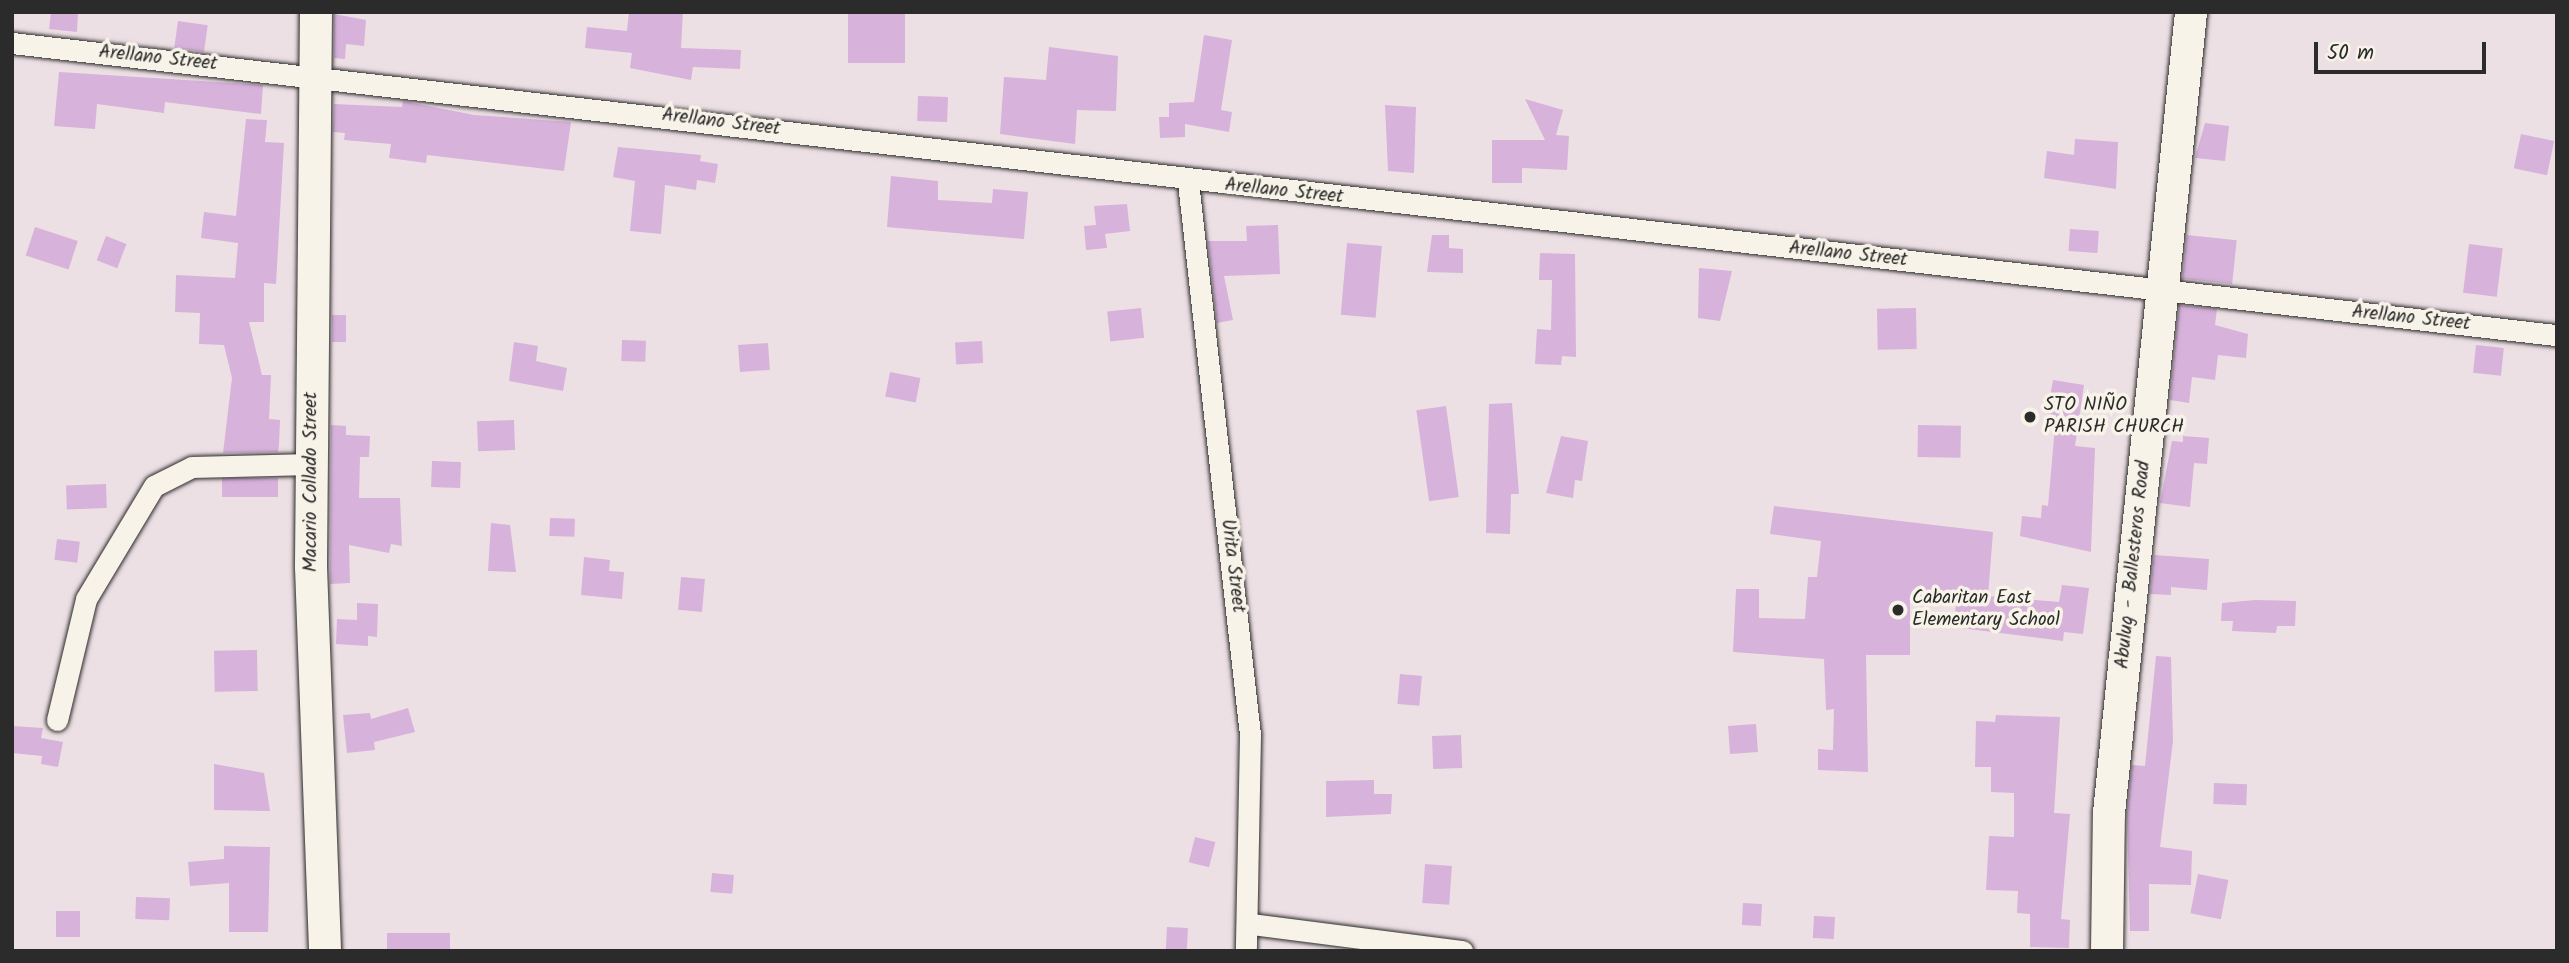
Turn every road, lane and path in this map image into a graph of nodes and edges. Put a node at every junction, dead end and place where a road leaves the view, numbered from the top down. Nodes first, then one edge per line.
1 (316, 12) edge
2 (2191, 12) edge
3 (12, 43) edge
4 (314, 75) junction
5 (1188, 181) junction
6 (2159, 292) junction
7 (2557, 335) edge
8 (311, 464) junction
9 (57, 720) dead end
10 (1251, 924) junction
11 (325, 951) edge
12 (1246, 951) edge
13 (1462, 951) edge
14 (2106, 951) edge

1 - 4 main road, Macario Collado Street
2 - 6 main road, Abulug - Ballesteros Road
3 - 4 street, Arellano Street
4 - 5 street, Arellano Street
4 - 8 main road, Macario Collado Street
5 - 6 street, Arellano Street
5 - 10 street, Urita Street
6 - 7 street, Arellano Street
6 - 14 main road, Abulug - Ballesteros Road
8 - 9 street
8 - 11 main road, Macario Collado Street
10 - 12 street, Urita Street
10 - 13 street

